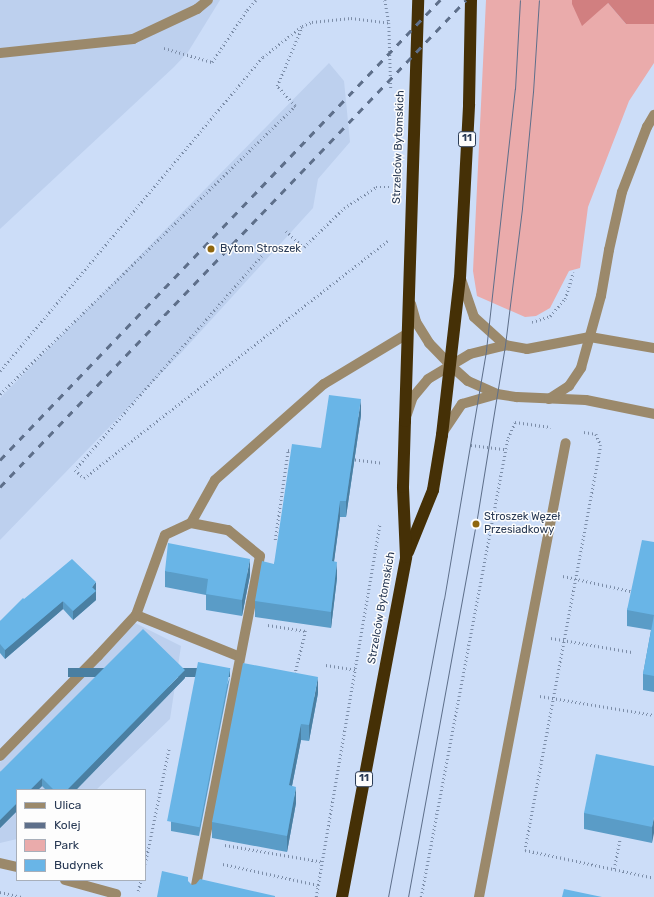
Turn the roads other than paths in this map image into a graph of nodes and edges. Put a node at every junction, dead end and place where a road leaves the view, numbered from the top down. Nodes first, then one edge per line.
1 (208, 0) edge
2 (418, 0) edge
3 (470, 0) edge
4 (0, 53) edge
5 (654, 115) edge
6 (460, 278) junction
7 (408, 295) junction
8 (407, 334) junction
9 (590, 337) junction
10 (505, 345) junction
11 (654, 348) edge
12 (450, 365) junction
13 (497, 394) junction
14 (549, 399) junction
15 (654, 414) edge
16 (404, 421) junction
17 (442, 435) junction
18 (566, 443) dead end
19 (191, 523) junction
20 (406, 557) junction
21 (136, 615) junction
22 (240, 657) junction
23 (0, 756) edge
24 (0, 862) edge
25 (16, 867) edge
26 (69, 881) edge
27 (116, 894) dead end
28 (194, 897) edge
29 (342, 897) edge
30 (478, 897) edge

1 - 4 street
2 - 7 highway, Strzelców Bytomskich / 11
3 - 6 highway, 11
5 - 9 street
6 - 10 street
6 - 12 highway, 11
7 - 8 highway, Strzelców Bytomskich / 11
7 - 12 street, Strzelców Bytomskich
8 - 16 highway, Strzelców Bytomskich / 11
8 - 19 street
9 - 10 street
9 - 11 street
9 - 14 street
10 - 12 street
12 - 13 street, Strzelców Bytomskich
12 - 16 street
12 - 17 highway, 11
13 - 14 street
13 - 17 street
14 - 15 street
16 - 20 highway, Strzelców Bytomskich / 11
17 - 20 highway, 11
18 - 30 street
19 - 21 street
19 - 22 street
20 - 29 highway, Strzelców Bytomskich / 11
21 - 22 street
21 - 23 street
22 - 28 street
24 - 25 street
26 - 27 street

